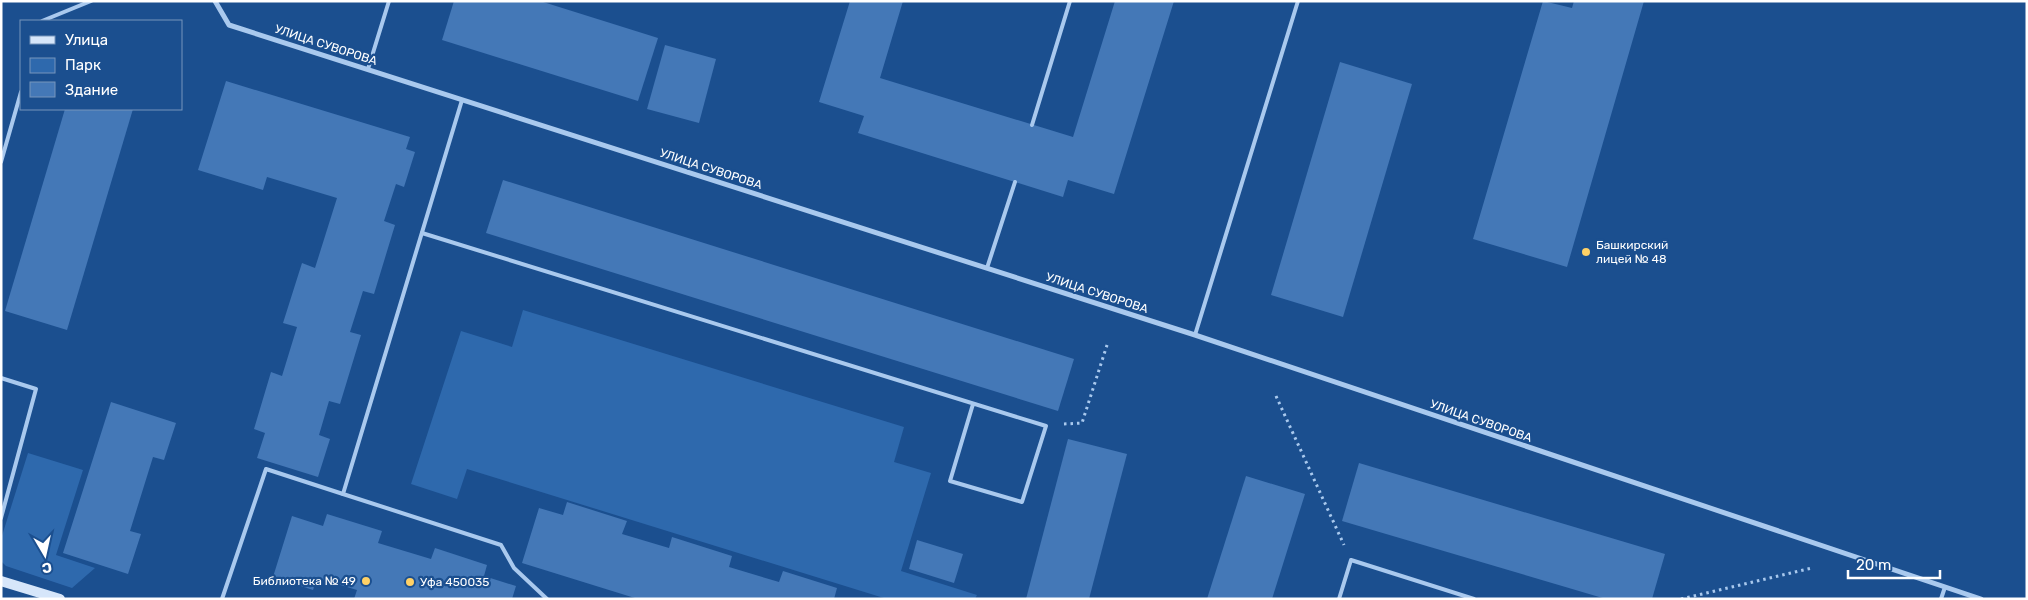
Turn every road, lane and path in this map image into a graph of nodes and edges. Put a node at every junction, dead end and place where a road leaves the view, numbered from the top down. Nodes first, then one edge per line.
1 (91, 1) edge
2 (215, 1) edge
3 (389, 1) edge
4 (1070, 1) edge
5 (1298, 1) edge
6 (44, 20) edge
7 (368, 69) junction
8 (20, 96) edge
9 (462, 100) junction
10 (1032, 124) dead end
11 (1, 162) edge
12 (1015, 182) dead end
13 (422, 232) junction
14 (987, 268) junction
15 (1195, 335) junction
16 (1108, 342) dead end
17 (1, 378) edge
18 (1276, 396) dead end
19 (973, 404) junction
20 (1046, 426) junction
21 (343, 494) junction
22 (1, 518) edge
23 (1351, 560) junction
24 (1812, 568) dead end
25 (1, 581) edge
26 (1945, 587) junction
27 (60, 599) edge
28 (222, 599) edge
29 (547, 599) edge
30 (1338, 599) edge
31 (1474, 599) edge
32 (1681, 599) edge
33 (1941, 599) edge
34 (1981, 599) edge

1 - 6 lane
2 - 7 street, УЛИЦА СУВОРОВА
3 - 7 lane
4 - 10 lane
5 - 15 lane
7 - 9 street, УЛИЦА СУВОРОВА
8 - 11 lane
9 - 13 lane
9 - 14 street, УЛИЦА СУВОРОВА
12 - 14 lane
13 - 19 lane
13 - 21 lane
14 - 15 street, УЛИЦА СУВОРОВА
15 - 26 street, УЛИЦА СУВОРОВА
16 - 20 path
17 - 22 lane
18 - 23 path
19 - 20 lane
19 - 20 lane
21 - 28 lane
21 - 29 lane
23 - 30 lane
23 - 31 lane
24 - 32 path
25 - 27 main road
26 - 33 lane
26 - 34 street, УЛИЦА СУВОРОВА

